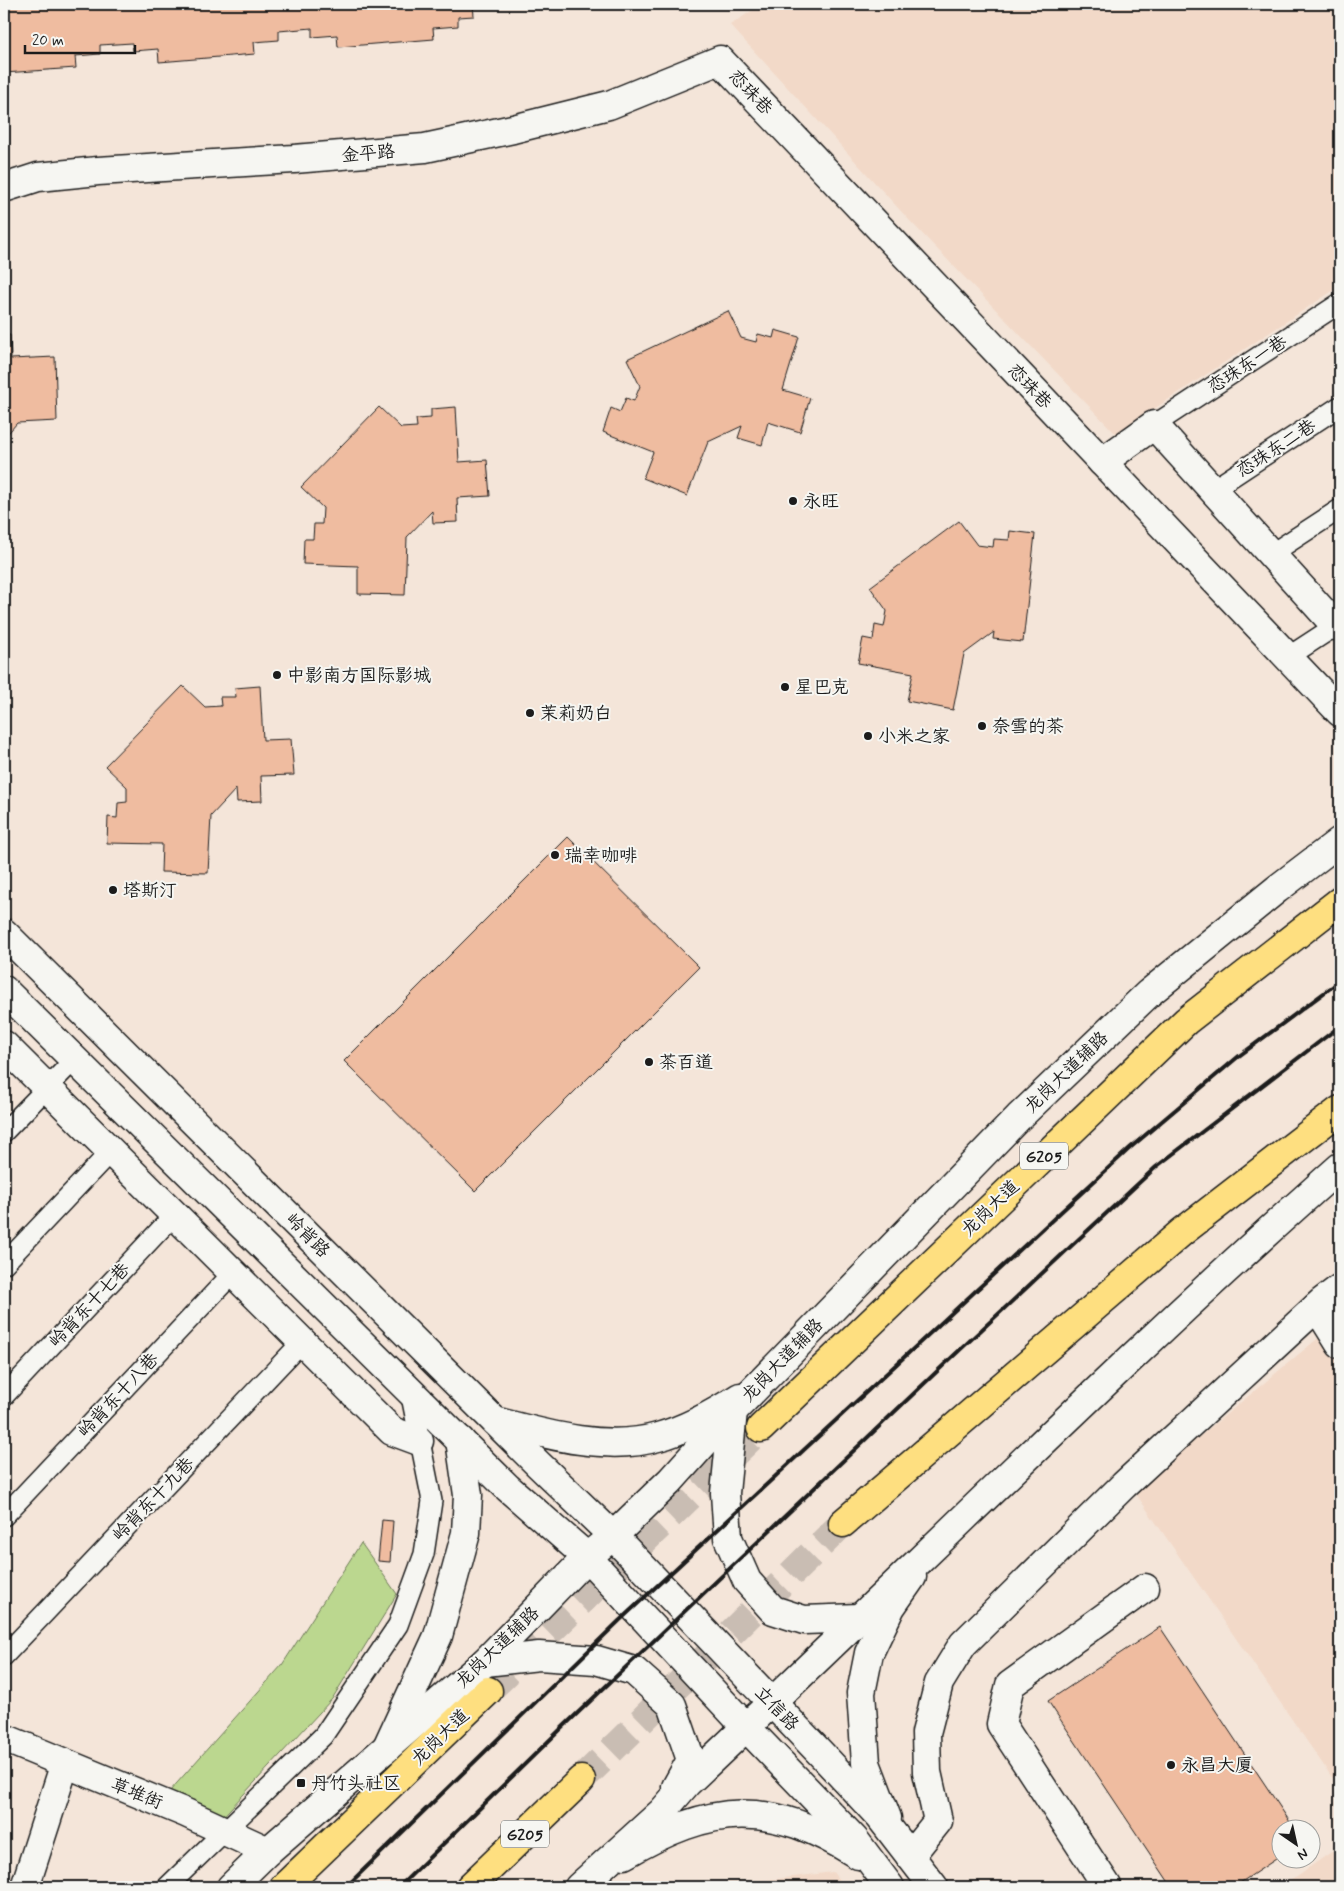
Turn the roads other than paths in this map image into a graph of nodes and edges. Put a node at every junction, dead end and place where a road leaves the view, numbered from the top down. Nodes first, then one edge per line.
1 (720, 60) joint
2 (4, 188) edge
3 (1340, 303) edge
4 (1340, 406) edge
5 (1154, 425) junction
6 (1102, 462) junction
7 (1212, 490) junction
8 (1340, 509) edge
9 (1271, 554) junction
10 (1338, 625) edge
11 (1288, 657) junction
12 (1340, 712) edge
13 (1340, 841) edge
14 (1340, 900) edge
15 (4, 934) edge
16 (4, 990) edge
17 (103, 1032) junction
18 (4, 1045) edge
19 (74, 1060) junction
20 (47, 1087) junction
21 (1340, 1110) edge
22 (4, 1132) edge
23 (111, 1151) junction
24 (1340, 1167) edge
25 (174, 1215) junction
26 (4, 1264) edge
27 (233, 1273) junction
28 (1340, 1288) edge
29 (1317, 1307) junction
30 (302, 1342) junction
31 (1340, 1344) edge
32 (758, 1385) junction
33 (410, 1391) junction
34 (4, 1396) edge
35 (732, 1411) junction
36 (494, 1420) junction
37 (761, 1428) tunnel mouth
38 (460, 1440) junction
39 (419, 1441) junction
40 (4, 1516) edge
41 (843, 1523) tunnel mouth
42 (613, 1536) junction
43 (934, 1547) junction
44 (587, 1557) junction
45 (1145, 1588) dead end
46 (859, 1618) junction
47 (4, 1656) edge
48 (485, 1662) junction
49 (488, 1691) tunnel mouth
50 (771, 1703) junction
51 (746, 1727) junction
52 (4, 1738) edge
53 (386, 1749) junction
54 (65, 1763) junction
55 (581, 1780) tunnel mouth
56 (662, 1812) junction
57 (226, 1831) junction
58 (902, 1845) junction
59 (268, 1851) junction
60 (882, 1877) edge
61 (589, 1878) edge
62 (25, 1887) edge
63 (167, 1887) edge
64 (231, 1887) edge
65 (284, 1887) edge
66 (470, 1887) edge
67 (934, 1887) edge
68 (1105, 1887) edge

1 - 2 street, 金平路
1 - 6 street, 恋珠巷
3 - 5 lane, 恋珠东一巷
4 - 7 lane, 恋珠东二巷
5 - 6 street
5 - 7 street
6 - 11 street, 恋珠巷
7 - 9 street
8 - 9 lane
9 - 10 street
10 - 11 lane
11 - 12 street, 恋珠巷
13 - 32 street, 龙岗大道辅路
14 - 37 highway, 龙岗大道 / G205
15 - 17 street, 岭背路
16 - 19 street
17 - 19 street
17 - 36 street, 岭背路
18 - 20 street
19 - 20 lane
19 - 33 street
20 - 22 lane
20 - 23 street
21 - 41 highway
23 - 25 street
23 - 26 lane
24 - 43 street
25 - 27 street
25 - 34 lane, 岭背东十七巷
27 - 30 street
27 - 40 lane, 岭背东十八巷
28 - 29 street
29 - 31 street
29 - 58 street
30 - 39 street
30 - 47 lane, 岭背东十九巷
32 - 35 street, 龙岗大道辅路
32 - 36 street
33 - 38 street
33 - 39 lane
35 - 42 street, 龙岗大道辅路
35 - 46 street
36 - 42 street, 岭背路
38 - 44 street
38 - 53 street
39 - 57 lane
42 - 44 street, 龙岗大道辅路
42 - 50 street, 立信路
43 - 46 street
43 - 58 street
44 - 48 street, 龙岗大道辅路
44 - 51 street, 立信路
45 - 68 street
46 - 50 street
48 - 53 street, 龙岗大道辅路
48 - 56 street
49 - 65 highway, 龙岗大道
50 - 51 street
50 - 58 street, 立信路
51 - 56 street
51 - 60 street, 立信路
52 - 54 street, 草堆街
53 - 59 street, 龙岗大道辅路
54 - 57 street, 草堆街
54 - 62 street
55 - 66 highway, G205
56 - 61 street
57 - 59 street, 草堆街
57 - 63 lane
58 - 67 street, 立信路
59 - 64 street, 龙岗大道辅路
60 - 61 street

